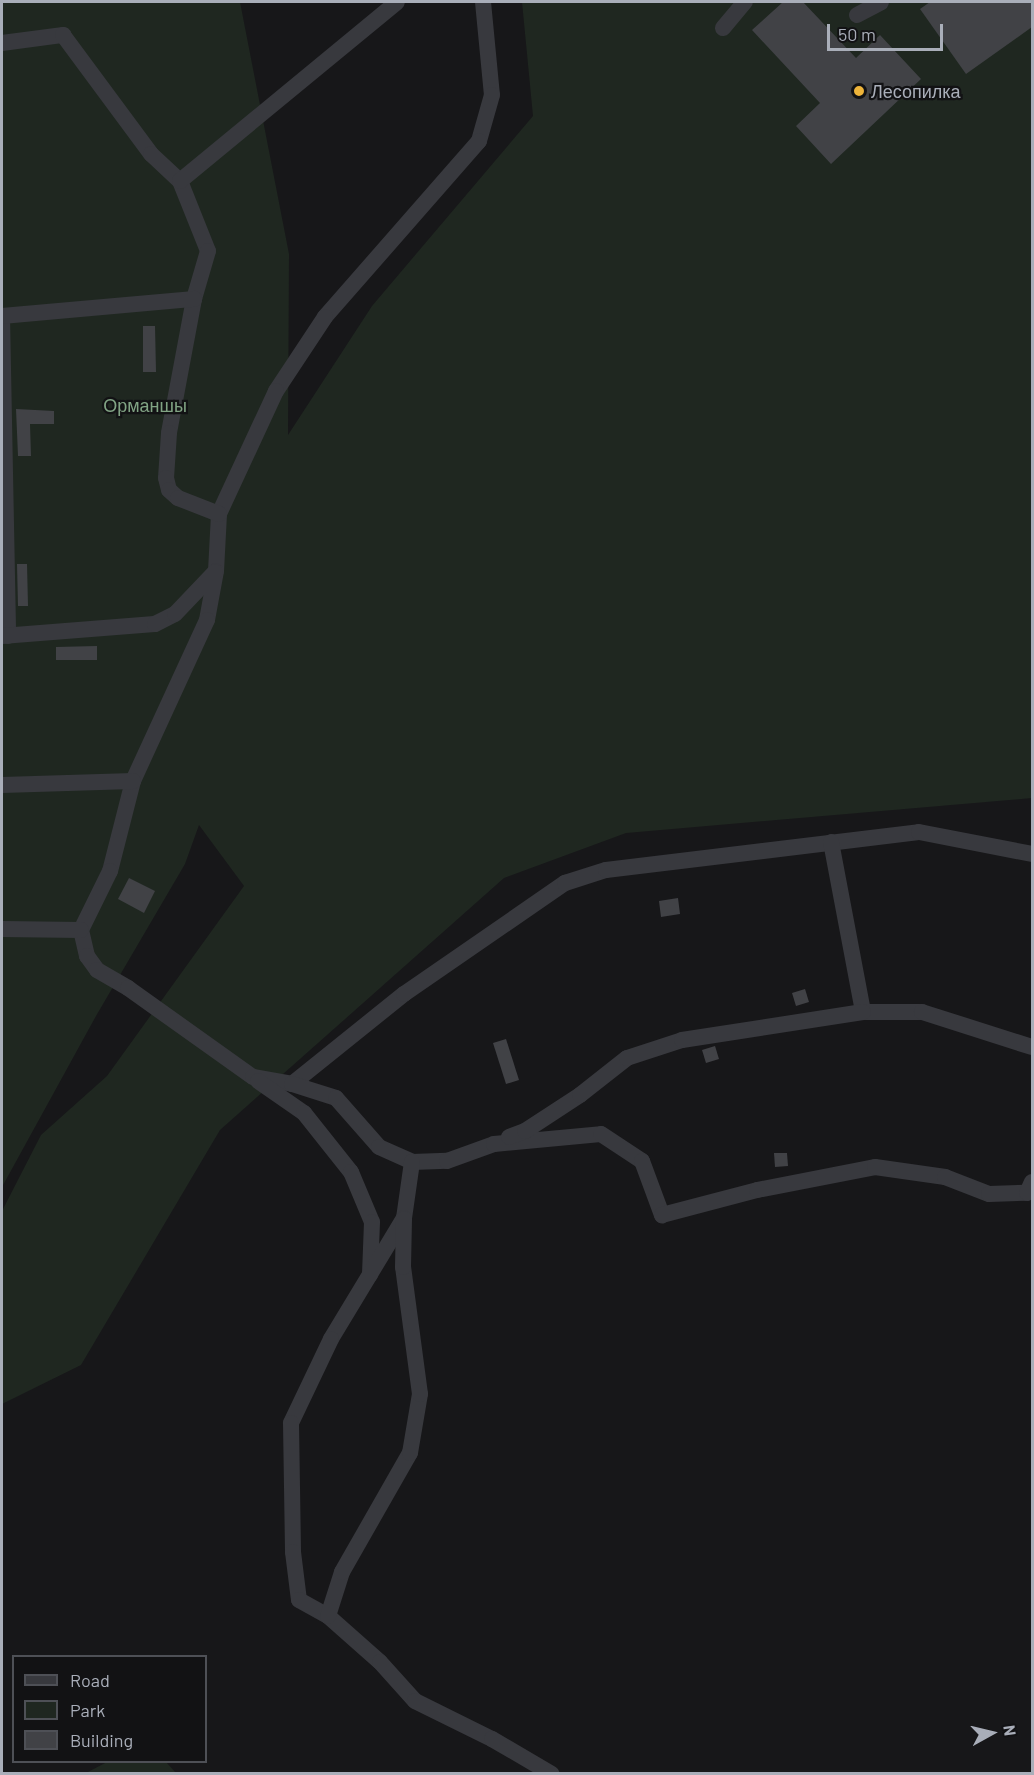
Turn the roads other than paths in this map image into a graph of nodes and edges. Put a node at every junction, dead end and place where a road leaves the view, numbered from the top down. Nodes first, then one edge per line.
1 (397, 2) edge
2 (483, 2) edge
3 (745, 2) edge
4 (881, 2) edge
5 (857, 15) dead end
6 (723, 28) dead end
7 (2, 43) edge
8 (180, 180) junction
9 (194, 299) junction
10 (2, 316) edge
11 (219, 514) junction
12 (216, 571) junction
13 (5, 636) edge
14 (134, 781) junction
15 (2, 785) edge
16 (831, 842) junction
17 (1032, 854) edge
18 (2, 929) edge
19 (81, 930) junction
20 (863, 1012) junction
21 (1032, 1047) edge
22 (253, 1077) junction
23 (292, 1084) junction
24 (494, 1144) junction
25 (411, 1162) junction
26 (1031, 1190) edge
27 (404, 1218) junction
28 (370, 1276) junction
29 (328, 1616) junction
30 (552, 1773) edge

1 - 8 street
2 - 11 street
3 - 6 street
4 - 5 street
7 - 8 street
8 - 9 street
9 - 10 street
9 - 11 street
10 - 13 street
11 - 12 street
12 - 13 street
12 - 14 street
14 - 15 street
14 - 19 street
16 - 17 street
16 - 20 street
16 - 23 street
18 - 19 street
19 - 22 street
20 - 21 street
20 - 24 street
22 - 23 street
22 - 28 street
23 - 25 street
24 - 25 street
24 - 26 street
25 - 27 street
27 - 28 street
27 - 29 street
28 - 29 street
29 - 30 street

